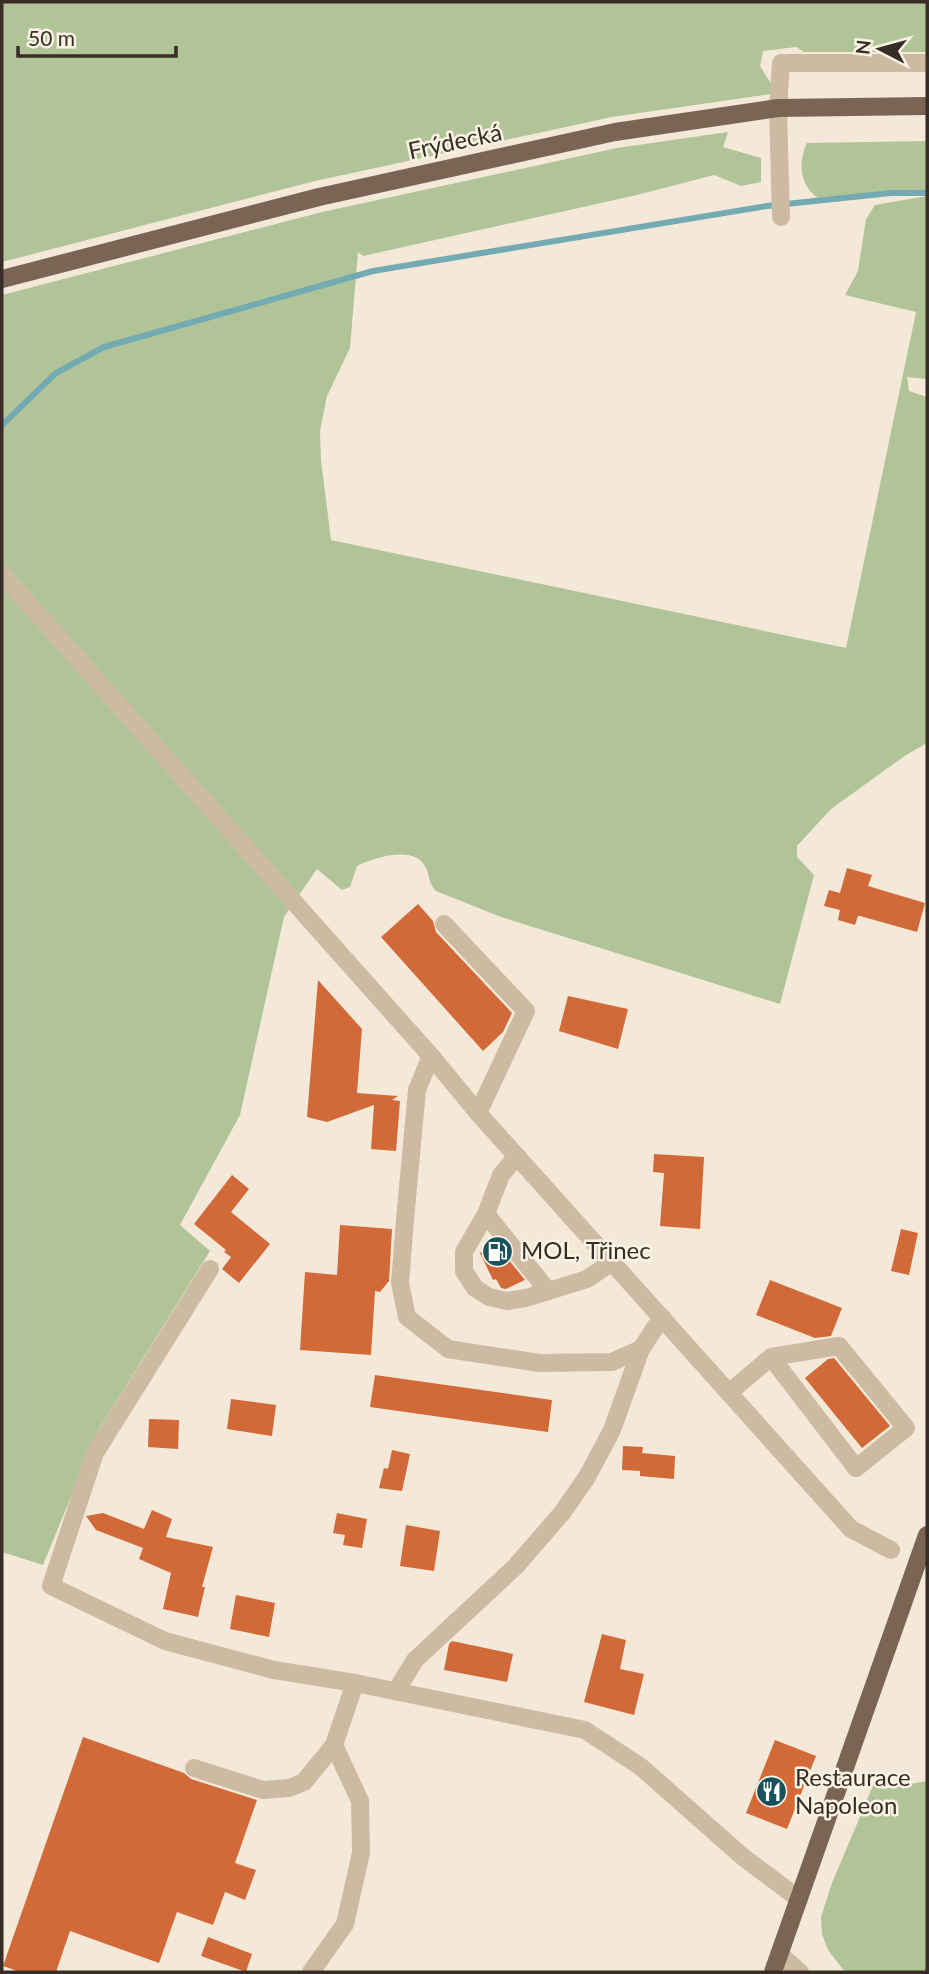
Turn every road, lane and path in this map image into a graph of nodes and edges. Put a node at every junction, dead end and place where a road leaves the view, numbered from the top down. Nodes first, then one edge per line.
1 (927, 63) edge
2 (927, 106) edge
3 (778, 108) junction
4 (781, 216) dead end
5 (2, 279) edge
6 (2, 575) edge
7 (444, 924) dead end
8 (431, 1056) junction
9 (478, 1113) junction
10 (517, 1156) junction
11 (486, 1214) junction
12 (612, 1262) junction
13 (210, 1269) dead end
14 (548, 1291) junction
15 (662, 1317) junction
16 (641, 1349) junction
17 (771, 1357) junction
18 (730, 1392) junction
19 (927, 1535) edge
20 (891, 1550) dead end
21 (355, 1683) junction
22 (396, 1691) junction
23 (334, 1745) junction
24 (194, 1768) dead end
25 (799, 1899) junction
26 (779, 1954) junction
27 (311, 1972) edge
28 (773, 1972) edge
29 (800, 1972) edge

1 - 3 street
2 - 3 main road, Frýdecká
3 - 4 street
3 - 5 main road, Frýdecká
6 - 8 street
7 - 9 street
8 - 9 street
8 - 16 street
9 - 10 street
10 - 11 street
10 - 12 street
11 - 14 street
11 - 14 street
12 - 14 street
12 - 15 street
13 - 21 street
15 - 16 street
15 - 18 street
16 - 22 street
17 - 17 street
17 - 18 street
18 - 20 street
19 - 25 main road
21 - 22 street
21 - 23 street
22 - 25 street
23 - 24 street
23 - 27 street
25 - 26 main road
26 - 28 main road
26 - 29 street

